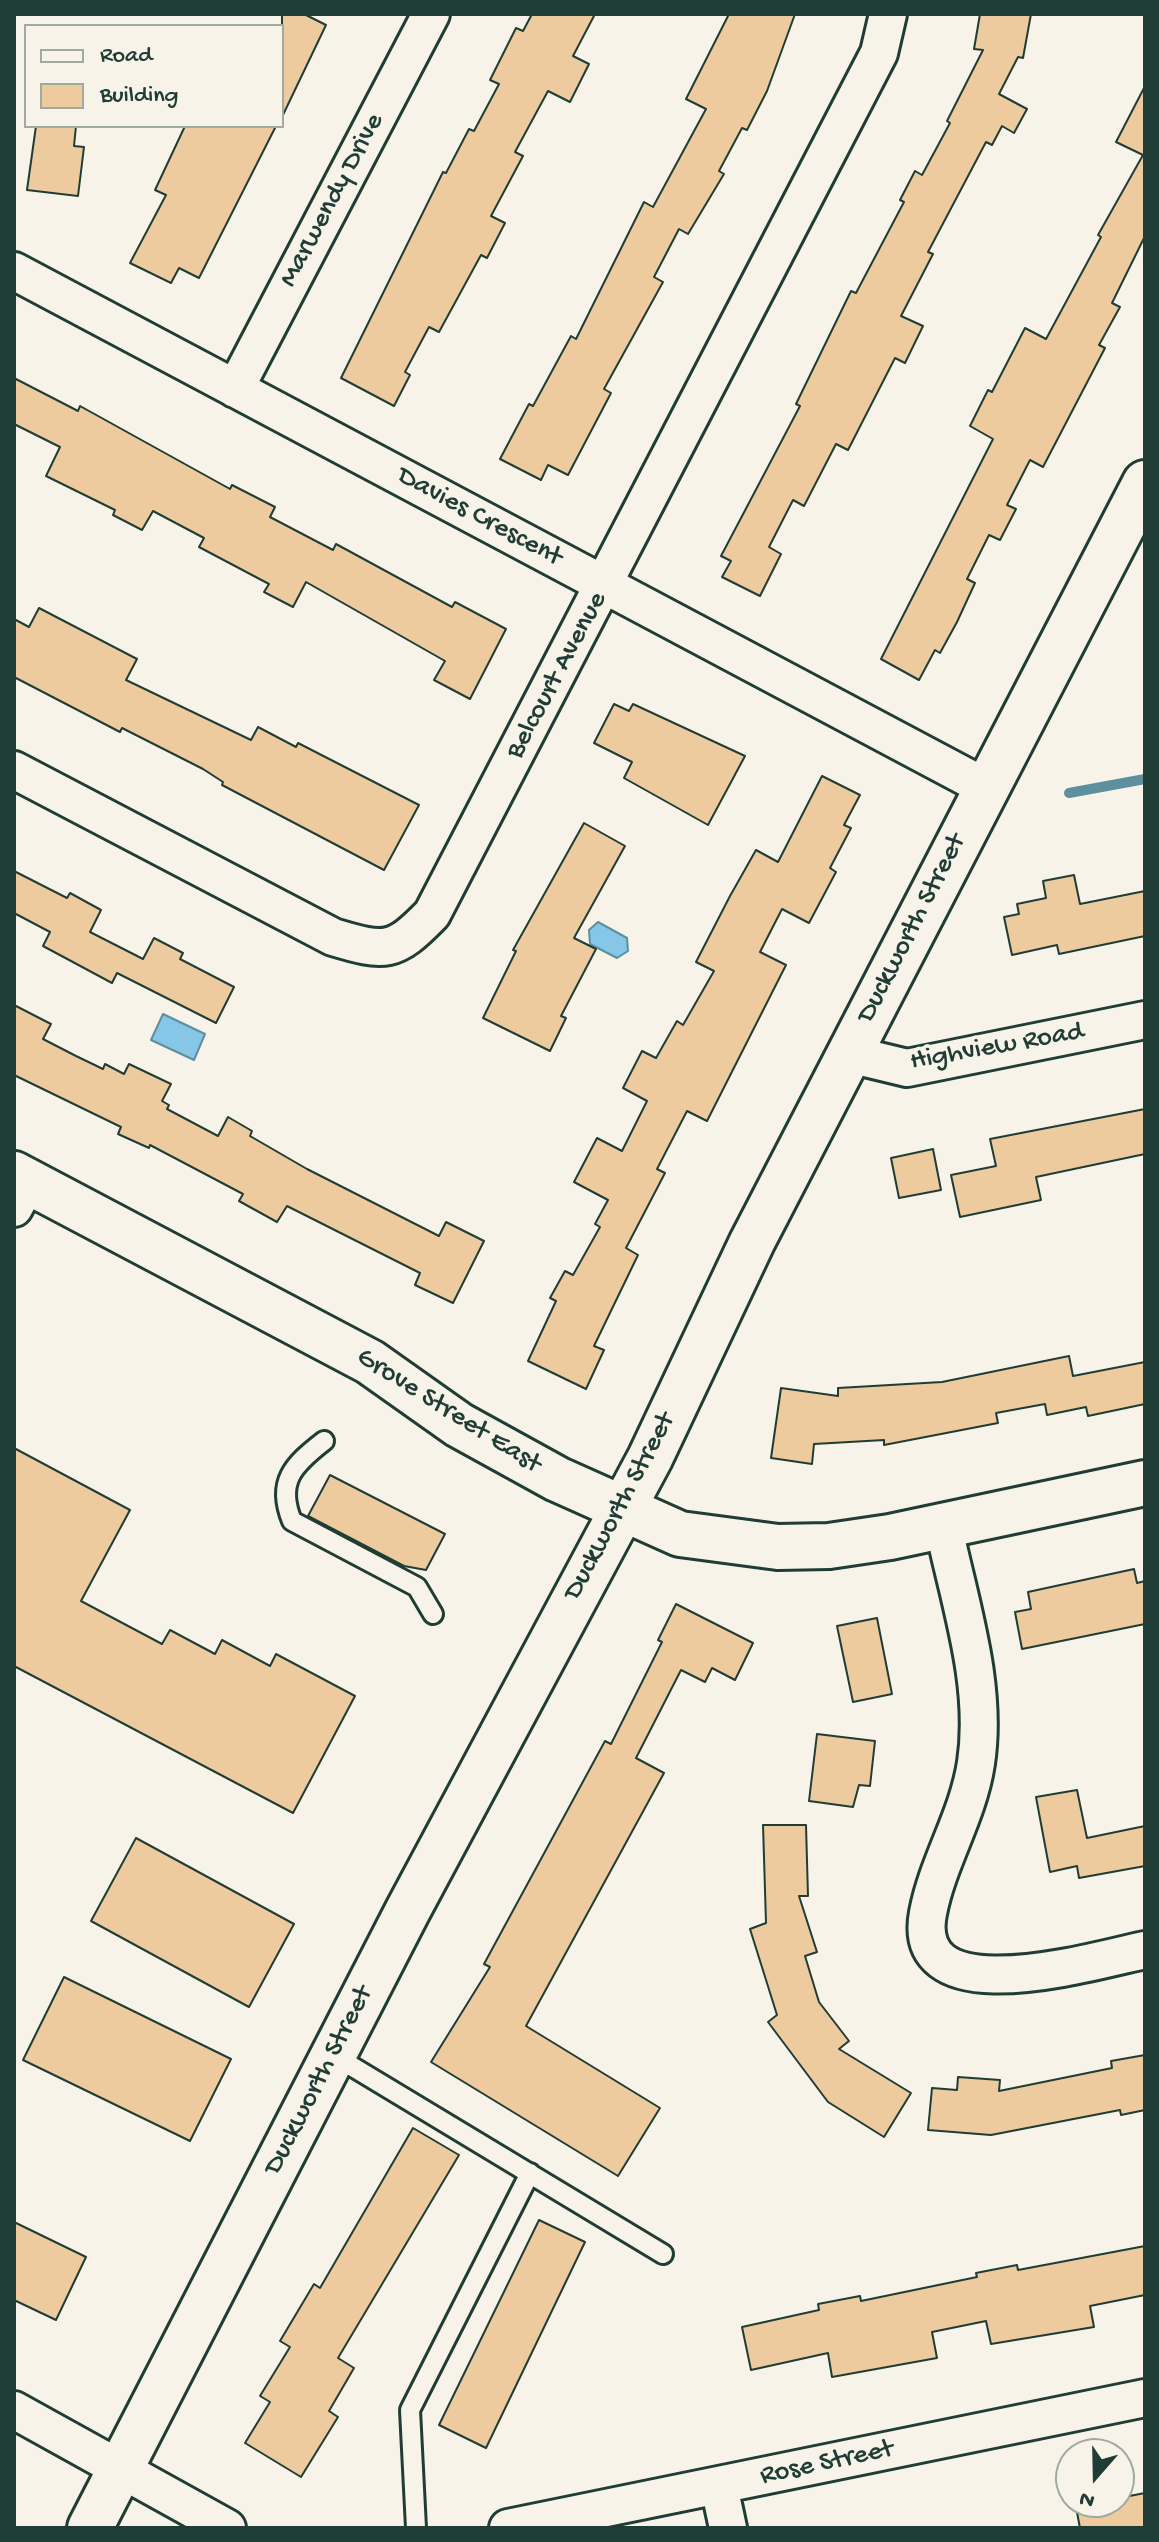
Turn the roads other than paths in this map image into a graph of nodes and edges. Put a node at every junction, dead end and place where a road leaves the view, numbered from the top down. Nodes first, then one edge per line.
1 (431, 14) edge
2 (888, 14) edge
3 (14, 271) edge
4 (235, 389) junction
5 (1140, 504) edge
6 (606, 585) junction
7 (14, 770) edge
8 (987, 788) junction
9 (1145, 1020) edge
10 (849, 1054) junction
11 (19, 1188) edge
12 (324, 1441) dead end
13 (1145, 1483) edge
14 (623, 1509) junction
15 (943, 1524) junction
16 (433, 1614) dead end
17 (1145, 1950) edge
18 (333, 2055) junction
19 (530, 2173) junction
20 (663, 2254) dead end
21 (1145, 2398) edge
22 (14, 2410) edge
23 (121, 2467) junction
24 (719, 2486) junction
25 (90, 2528) edge
26 (227, 2528) edge
27 (416, 2528) edge
28 (508, 2528) edge
29 (728, 2528) edge

1 - 4 street, Marwendy Drive
2 - 6 street, Belcourt Avenue
3 - 4 street, Davies Crescent
4 - 6 street, Davies Crescent
5 - 8 main road, Duckworth Street
6 - 7 street, Belcourt Avenue
6 - 8 street, Davies Crescent
8 - 10 main road, Duckworth Street
9 - 10 street, Highview Road
10 - 14 main road, Duckworth Street
11 - 14 main road, Grove Street East
12 - 16 lane
13 - 15 main road, Grove Street East
14 - 15 main road, Grove Street East
14 - 18 main road, Duckworth Street
15 - 17 street
18 - 19 lane
18 - 23 main road, Duckworth Street
19 - 20 lane
19 - 27 lane
21 - 24 street, Rose Street
22 - 23 street
23 - 25 main road, Duckworth Street
23 - 26 street
24 - 28 street, Rose Street
24 - 29 street

